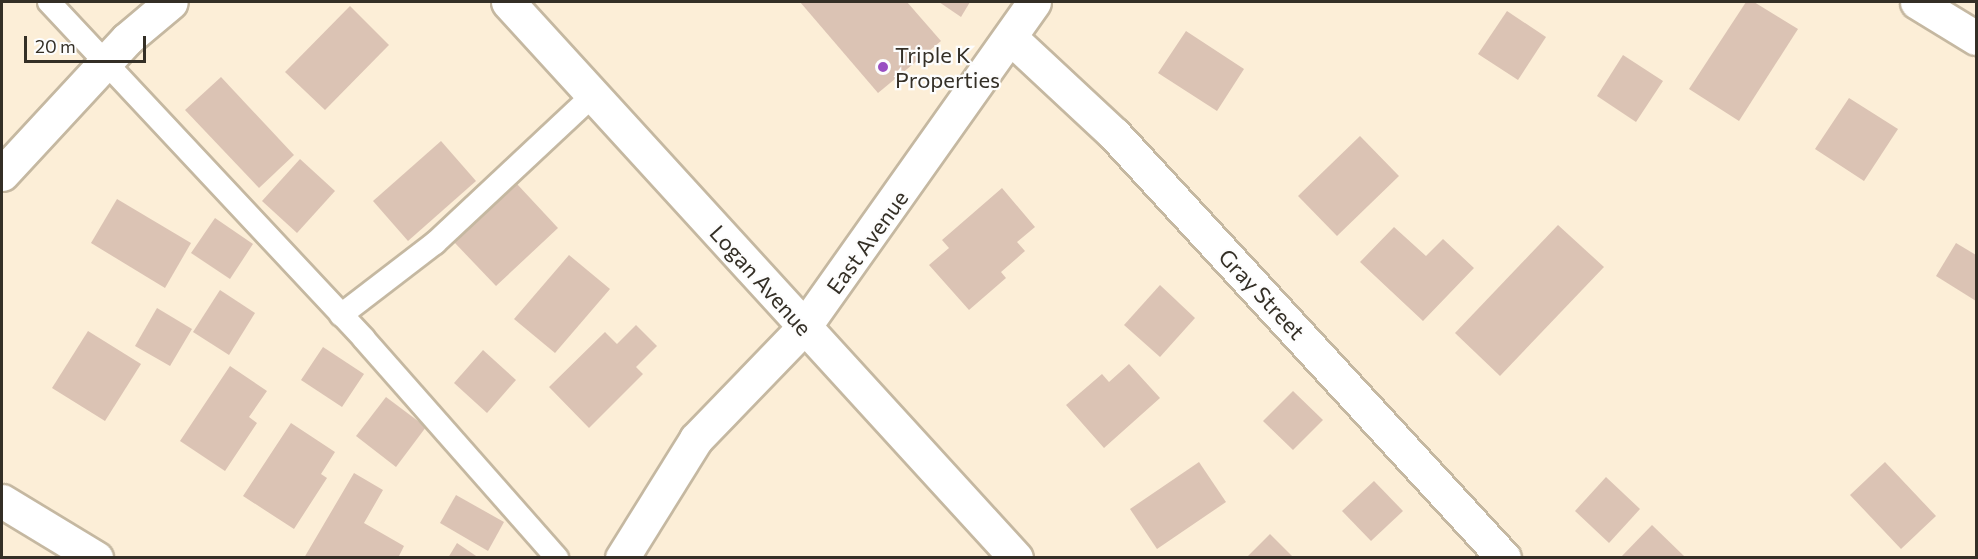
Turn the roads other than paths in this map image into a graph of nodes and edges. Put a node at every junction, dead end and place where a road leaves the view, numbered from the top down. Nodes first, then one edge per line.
1 (49, 2) edge
2 (171, 2) edge
3 (508, 2) edge
4 (1034, 2) edge
5 (1917, 2) edge
6 (1977, 38) edge
7 (1012, 39) junction
8 (106, 60) junction
9 (592, 95) junction
10 (2, 174) edge
11 (341, 315) junction
12 (804, 327) junction
13 (2, 501) edge
14 (96, 558) edge
15 (557, 558) edge
16 (622, 558) edge
17 (1016, 558) edge
18 (1504, 558) edge

1 - 8 lane
2 - 8 street
3 - 9 street, Logan Avenue
4 - 7 street, East Avenue
5 - 6 street
7 - 12 street, East Avenue
7 - 18 street, Gray Street
8 - 10 street
8 - 11 lane
9 - 11 lane
9 - 12 street, Logan Avenue
11 - 15 lane
12 - 16 street, East Avenue
12 - 17 street, Logan Avenue
13 - 14 street

